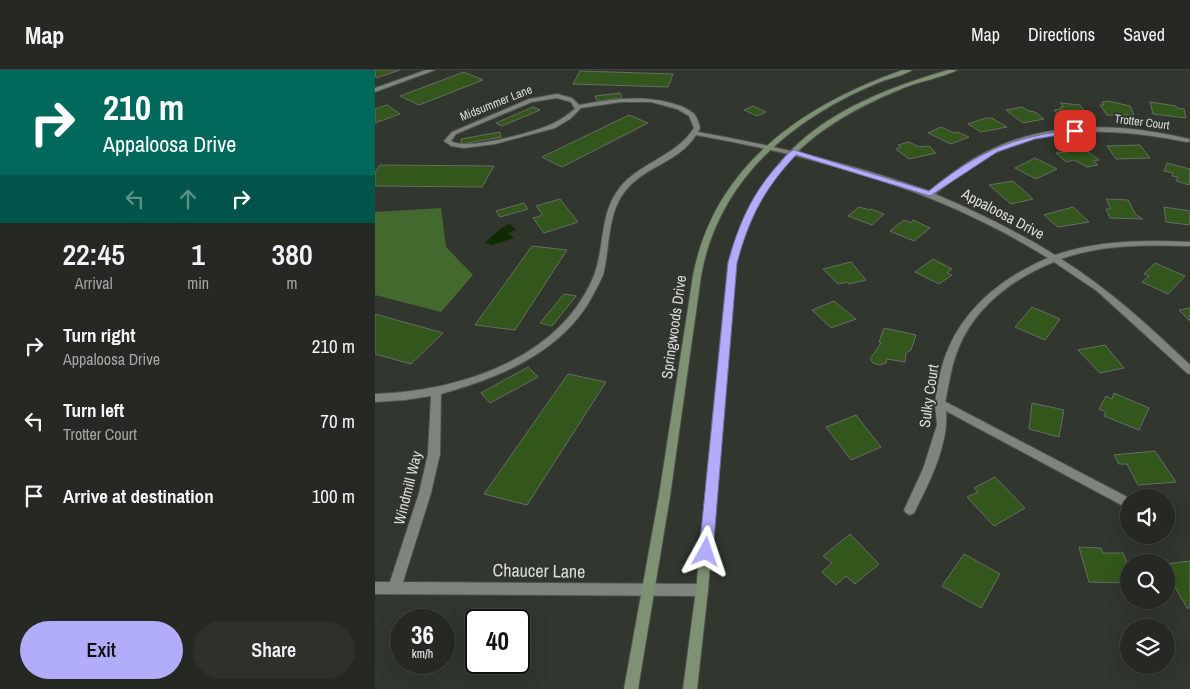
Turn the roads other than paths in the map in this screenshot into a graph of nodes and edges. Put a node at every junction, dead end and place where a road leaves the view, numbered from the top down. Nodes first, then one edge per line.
1 (432, 70) edge
2 (909, 70) edge
3 (954, 70) edge
4 (375, 90) edge
5 (578, 107) junction
6 (695, 133) junction
7 (1187, 140) dead end
8 (769, 146) junction
9 (794, 152) junction
10 (930, 194) junction
11 (1190, 244) edge
12 (1056, 259) junction
13 (1190, 371) edge
14 (436, 393) junction
15 (375, 398) edge
16 (940, 402) junction
17 (1120, 499) edge
18 (910, 510) dead end
19 (395, 587) junction
20 (375, 588) edge
21 (650, 590) junction
22 (703, 590) junction
23 (631, 689) edge
24 (690, 689) edge

1 - 4 street
2 - 8 street, Springwoods Drive
3 - 9 street
5 - 5 street, Midsummer Lane
5 - 6 street
6 - 8 street, Appaloosa Drive
6 - 14 street
7 - 10 street, Trotter Court
8 - 9 street, Appaloosa Drive
8 - 21 street, Springwoods Drive
9 - 10 street, Appaloosa Drive
9 - 22 street
10 - 12 street, Appaloosa Drive
11 - 12 street, Sulky Court
12 - 13 street, Appaloosa Drive
12 - 16 street, Sulky Court
14 - 15 street
14 - 19 street, Windmill Way
16 - 17 street
16 - 18 street, Sulky Court
19 - 20 street, Chaucer Lane
19 - 21 street, Chaucer Lane
21 - 22 street, Chaucer Lane
21 - 23 street, Springwoods Drive
22 - 24 street

